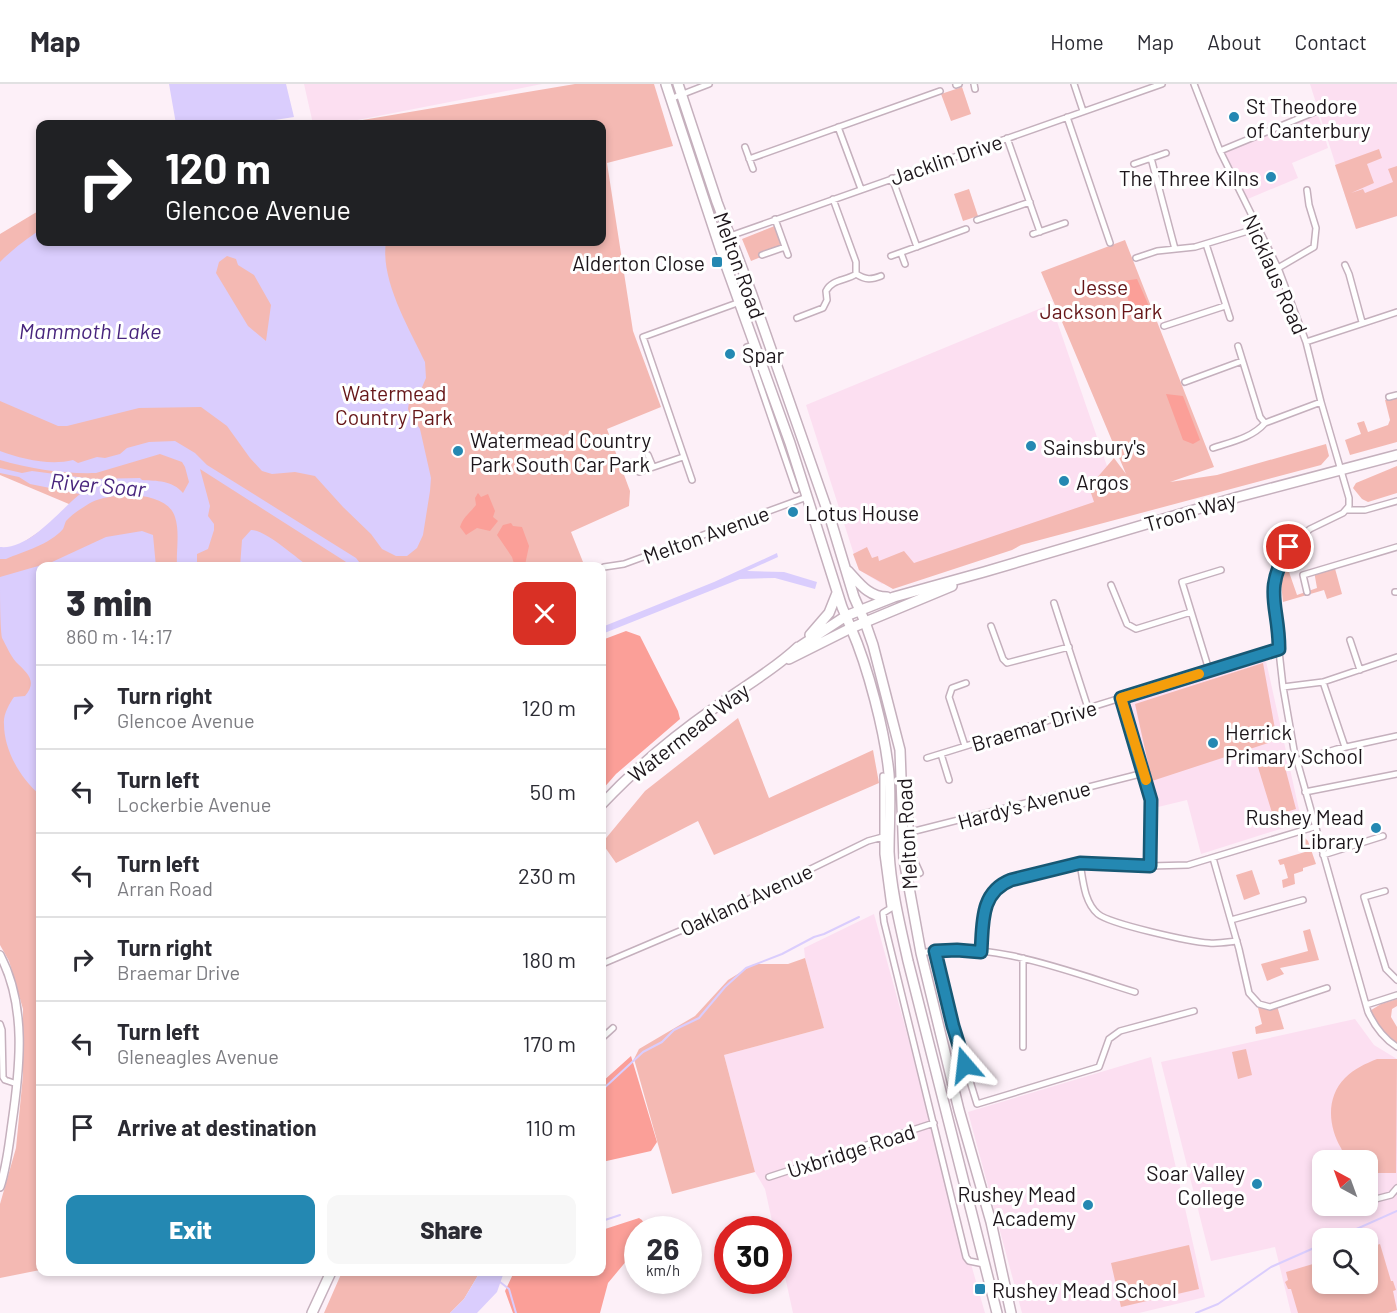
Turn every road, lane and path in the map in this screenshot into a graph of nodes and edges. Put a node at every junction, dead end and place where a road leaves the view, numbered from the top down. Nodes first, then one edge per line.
1 (666, 84) edge
2 (678, 84) edge
3 (709, 84) edge
4 (1074, 84) edge
5 (1162, 84) edge
6 (1194, 84) edge
7 (691, 87) edge
8 (940, 91) dead end
9 (681, 96) junction
10 (927, 96) junction
11 (670, 99) junction
12 (930, 105) dead end
13 (1083, 111) junction
14 (1317, 111) dead end
15 (1067, 117) junction
16 (837, 128) junction
17 (1007, 138) junction
18 (745, 147) dead end
19 (1220, 151) junction
20 (1166, 153) dead end
21 (1151, 158) junction
22 (749, 159) junction
23 (1134, 164) dead end
24 (753, 169) dead end
25 (892, 178) junction
26 (861, 189) junction
27 (1307, 190) dead end
28 (833, 198) junction
29 (717, 202) junction
30 (1030, 202) junction
31 (985, 217) junction
32 (775, 219) junction
33 (977, 220) dead end
34 (1065, 223) dead end
35 (988, 224) dead end
36 (1258, 228) junction
37 (966, 230) dead end
38 (1040, 232) junction
39 (1114, 232) dead end
40 (1033, 234) dead end
41 (1108, 235) junction
42 (730, 236) junction
43 (717, 239) junction
44 (1110, 243) dead end
45 (1206, 244) junction
46 (785, 247) junction
47 (917, 247) junction
48 (1175, 249) junction
49 (901, 253) junction
50 (762, 255) dead end
51 (788, 255) dead end
52 (891, 256) dead end
53 (1136, 258) dead end
54 (905, 264) dead end
55 (1345, 265) dead end
56 (1278, 268) junction
57 (856, 274) junction
58 (881, 276) dead end
59 (740, 302) junction
60 (1225, 306) junction
61 (1397, 312) edge
62 (797, 318) dead end
63 (1230, 318) dead end
64 (1362, 322) junction
65 (1164, 326) dead end
66 (1306, 342) junction
67 (1238, 346) dead end
68 (772, 352) junction
69 (1242, 361) junction
70 (763, 381) junction
71 (1185, 382) dead end
72 (771, 392) junction
73 (1397, 395) edge
74 (1389, 397) dead end
75 (1321, 402) junction
76 (1265, 423) junction
77 (794, 433) junction
78 (1219, 437) dead end
79 (1221, 445) junction
80 (1213, 448) dead end
81 (648, 455) dead end
82 (1397, 455) edge
83 (683, 457) junction
84 (653, 467) junction
85 (794, 469) junction
86 (1342, 470) junction
87 (639, 472) dead end
88 (692, 480) dead end
89 (796, 490) dead end
90 (807, 497) junction
91 (1397, 501) edge
92 (1347, 510) junction
93 (1397, 547) edge
94 (606, 567) edge
95 (845, 567) junction
96 (1221, 570) dead end
97 (984, 572) junction
98 (1111, 585) dead end
99 (1307, 592) dead end
100 (837, 593) junction
101 (894, 597) junction
102 (1054, 603) dead end
103 (859, 610) junction
104 (1191, 612) junction
105 (846, 616) junction
106 (865, 622) junction
107 (992, 626) dead end
108 (851, 628) junction
109 (1350, 640) dead end
110 (1069, 647) junction
111 (796, 649) junction
112 (1279, 649) junction
113 (1397, 657) edge
114 (778, 665) junction
115 (1360, 669) junction
116 (1209, 670) junction
117 (1323, 682) junction
118 (966, 683) dead end
119 (1283, 687) junction
120 (1121, 698) junction
121 (1088, 708) junction
122 (1397, 736) edge
123 (965, 746) junction
124 (1345, 747) junction
125 (941, 754) junction
126 (1317, 755) dead end
127 (927, 758) dead end
128 (902, 772) junction
129 (1144, 773) junction
130 (1397, 774) edge
131 (886, 775) junction
132 (949, 780) dead end
133 (910, 782) dead end
134 (1305, 792) junction
135 (606, 800) edge
136 (1314, 827) junction
137 (907, 834) junction
138 (887, 836) junction
139 (1383, 836) dead end
140 (1323, 855) junction
141 (1213, 858) junction
142 (1080, 863) junction
143 (1150, 866) junction
144 (920, 873) dead end
145 (1385, 891) dead end
146 (1293, 894) dead end
147 (1303, 900) dead end
148 (1295, 902) junction
149 (893, 906) junction
150 (1231, 920) junction
151 (1237, 941) junction
152 (935, 951) junction
153 (981, 952) junction
154 (921, 953) junction
155 (0, 955) edge
156 (1023, 958) junction
157 (606, 962) edge
158 (1397, 980) edge
159 (1327, 988) dead end
160 (1135, 992) dead end
161 (1397, 995) edge
162 (931, 998) junction
163 (1366, 1005) junction
164 (1194, 1011) dead end
165 (0, 1024) edge
166 (613, 1028) dead end
167 (606, 1034) edge
168 (929, 1041) junction
169 (1023, 1047) dead end
170 (1397, 1047) edge
171 (17, 1084) junction
172 (934, 1123) junction
173 (769, 1177) dead end
174 (0, 1186) edge
175 (1397, 1188) edge
176 (1378, 1198) edge
177 (991, 1222) junction
178 (975, 1224) junction
179 (984, 1264) junction
180 (329, 1276) edge
181 (312, 1313) edge
182 (997, 1313) edge
183 (1011, 1313) edge

1 - 11 main road, Melton Road
2 - 9 main road, Melton Road
3 - 7 street
4 - 13 street
5 - 13 street, Jacklin Drive
6 - 19 street, Nicklaus Road
7 - 9 street
8 - 10 street
9 - 11 street
9 - 29 main road, Melton Road
10 - 12 street
10 - 16 street
11 - 43 main road, Melton Road
13 - 15 street, Jacklin Drive
14 - 19 street
15 - 17 street, Jacklin Drive
15 - 41 street
16 - 22 street
16 - 26 street
17 - 25 street, Jacklin Drive
17 - 30 street
18 - 22 street
19 - 36 street, Nicklaus Road
20 - 21 street
21 - 23 street
21 - 48 street
22 - 24 street
25 - 26 street, Jacklin Drive
25 - 47 street
26 - 28 street, Jacklin Drive
27 - 56 street
28 - 32 street, Jacklin Drive
28 - 57 street
29 - 42 main road, Melton Road
29 - 43 main road, Melton Road
30 - 31 street
30 - 38 street
31 - 33 street
31 - 35 street
32 - 42 street, Jacklin Drive
32 - 46 street
34 - 38 street
36 - 45 street
36 - 56 street, Nicklaus Road
37 - 47 street
38 - 40 street
39 - 41 street
41 - 44 street
42 - 68 main road, Melton Road
43 - 59 main road, Melton Road
45 - 48 street
45 - 60 street
46 - 50 street
46 - 51 street
47 - 49 street
48 - 53 street
49 - 52 street
49 - 54 street
55 - 64 street
56 - 66 street, Nicklaus Road
57 - 58 street
57 - 62 street
59 - 70 main road, Melton Road
59 - 83 street
60 - 63 street
60 - 65 street
61 - 64 street
64 - 66 street
66 - 75 street, Nicklaus Road
67 - 69 street
68 - 72 main road
68 - 77 main road, Melton Road
69 - 71 street
69 - 76 street
70 - 72 main road, Melton Road
70 - 85 street
72 - 77 main road, Melton Road
73 - 74 street
75 - 76 street
75 - 86 street, Nicklaus Road
76 - 79 street
77 - 85 main road, Melton Road
77 - 95 main road, Melton Road
78 - 79 street
79 - 80 street
81 - 84 street
82 - 86 main road, Troon Way
83 - 84 street
83 - 88 street
84 - 87 street
85 - 89 street
85 - 90 main road, Melton Road
86 - 92 street, Nicklaus Road
86 - 97 main road, Troon Way
90 - 94 street, Melton Avenue
90 - 100 main road, Melton Road
91 - 92 street
92 - 112 street
93 - 99 street
95 - 101 main road, Melton Road
95 - 103 main road, Melton Road
96 - 104 street
97 - 101 main road, Troon Way
97 - 106 main road, Troon Way
98 - 104 street
100 - 105 main road, Melton Road
100 - 111 main road, Watermead Way
101 - 103 main road, Troon Way
102 - 110 street
103 - 105 main road, Watermead Way
103 - 106 main road, Melton Road
104 - 116 street
105 - 108 main road, Melton Road
105 - 111 main road, Watermead Way
106 - 108 main road, Watermead Way
106 - 128 main road, Melton Road
107 - 110 street
108 - 114 main road, Watermead Way
108 - 131 main road, Melton Road
109 - 115 street
110 - 121 street
111 - 114 main road, Watermead Way
112 - 116 street, Braemar Drive
112 - 119 street
113 - 115 street
114 - 135 main road, Watermead Way
115 - 117 street
116 - 120 street, Braemar Drive
117 - 119 street
117 - 124 street
118 - 123 street
119 - 134 street
120 - 121 street, Braemar Drive
120 - 129 street
121 - 123 street, Braemar Drive
122 - 124 street
123 - 125 street, Braemar Drive
124 - 126 street
125 - 127 street, Braemar Drive
125 - 132 street
128 - 131 main road
128 - 137 main road, Melton Road
129 - 137 street, Hardy's Avenue
129 - 143 street
130 - 134 street
131 - 138 main road, Melton Road
133 - 137 street
134 - 136 street
136 - 140 street
136 - 141 street
137 - 144 street
137 - 154 main road, Melton Road
138 - 149 main road, Melton Road
138 - 157 street, Oakland Avenue
139 - 140 street
140 - 163 street
141 - 143 street
141 - 150 street
142 - 143 street
142 - 151 street
142 - 153 street
145 - 158 street
146 - 148 street
147 - 148 street
148 - 150 street
149 - 168 main road, Melton Road
149 - 172 street, Melton Road
150 - 151 street
151 - 159 street
152 - 153 street
152 - 154 street
152 - 164 street
153 - 156 street
154 - 162 main road, Melton Road
155 - 171 street
156 - 160 street
156 - 169 street
161 - 163 street
162 - 168 main road
162 - 177 main road, Melton Road
163 - 170 street
165 - 171 street
166 - 167 street
168 - 178 main road, Melton Road
171 - 174 street
172 - 173 street, Uxbridge Road
172 - 179 street, Melton Road
175 - 176 street
177 - 178 main road
177 - 183 main road, Melton Road
178 - 179 main road, Melton Road
179 - 182 main road, Melton Road
180 - 181 main road

